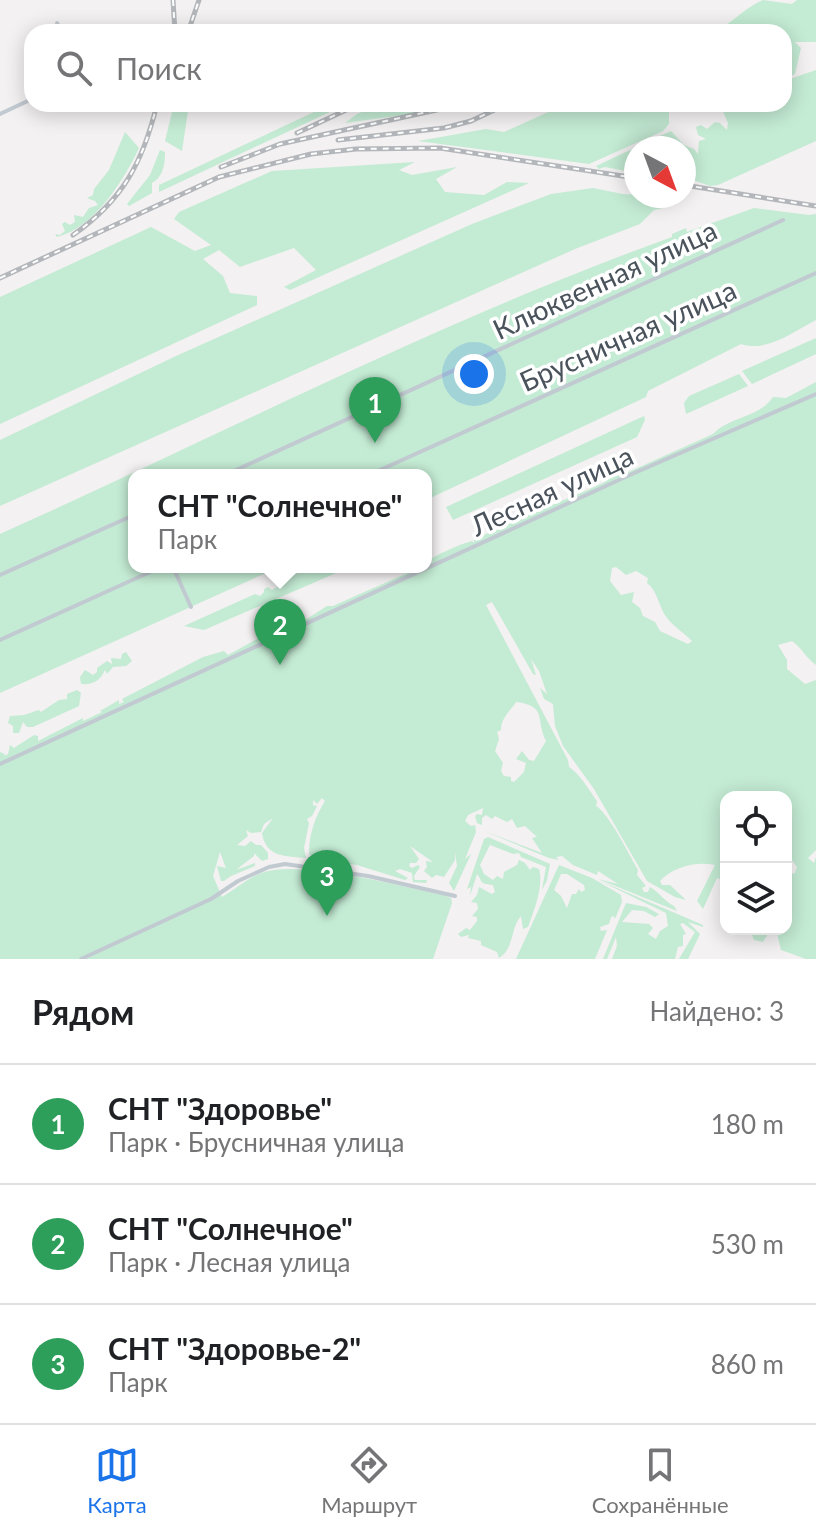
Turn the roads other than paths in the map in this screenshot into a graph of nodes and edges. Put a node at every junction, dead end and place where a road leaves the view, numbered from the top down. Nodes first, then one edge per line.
1 (24, 103) edge
2 (0, 114) edge
3 (783, 220) dead end
4 (816, 273) edge
5 (816, 394) edge
6 (238, 469) edge
7 (382, 469) edge
8 (128, 518) edge
9 (432, 567) edge
10 (148, 573) edge
11 (176, 573) edge
12 (419, 573) edge
13 (0, 575) edge
14 (191, 607) dead end
15 (0, 640) edge
16 (0, 764) edge
17 (455, 896) dead end
18 (81, 959) edge

1 - 2 street
3 - 6 street, Клюквенная улица
4 - 7 street, Брусничная улица
5 - 9 street, Лесная улица
8 - 13 street
10 - 15 street
11 - 14 street
12 - 16 street, Лесная улица
17 - 18 street

